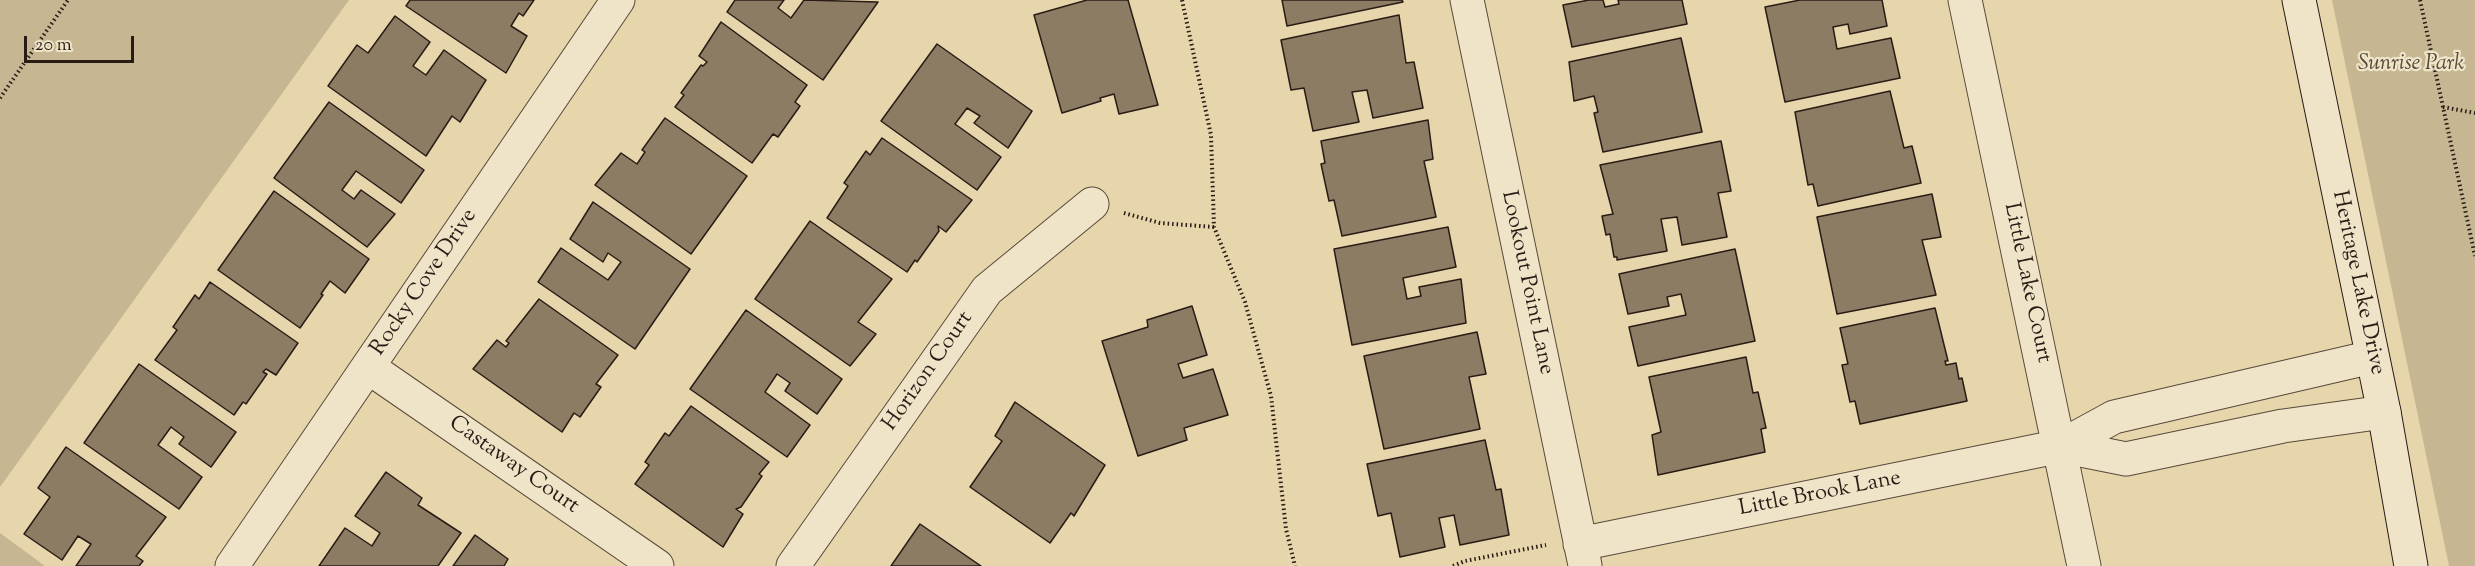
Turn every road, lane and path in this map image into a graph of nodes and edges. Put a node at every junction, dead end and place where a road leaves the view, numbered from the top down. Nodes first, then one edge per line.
1 (68, 0) edge
2 (618, 0) edge
3 (1182, 0) edge
4 (1467, 0) edge
5 (1965, 0) edge
6 (2299, 0) edge
7 (2420, 0) edge
8 (0, 98) edge
9 (2443, 106) junction
10 (2475, 113) edge
11 (1092, 204) joint
12 (1215, 227) junction
13 (2475, 256) edge
14 (2373, 357) junction
15 (368, 367) junction
16 (2384, 412) junction
17 (2061, 446) junction
18 (1582, 555) edge
19 (232, 566) edge
20 (657, 566) edge
21 (793, 566) edge
22 (1295, 566) edge
23 (1454, 566) edge
24 (2084, 566) edge
25 (2411, 566) edge

1 - 8 path
2 - 15 street, Rocky Cove Drive
3 - 12 path
4 - 18 street, Lookout Point Lane
5 - 17 street, Little Lake Court
6 - 14 street, Heritage Lake Drive
7 - 9 path
9 - 10 path
9 - 13 path
11 - 12 path
11 - 21 street, Horizon Court
12 - 22 path
14 - 16 street, Heritage Lake Drive
14 - 17 street, Little Brook Lane
15 - 19 street, Rocky Cove Drive
15 - 20 street, Castaway Court
16 - 17 street, Little Brook Lane
16 - 25 street, Heritage Lake Drive
17 - 18 street, Little Brook Lane
17 - 24 street, Little Lake Court
18 - 23 path

